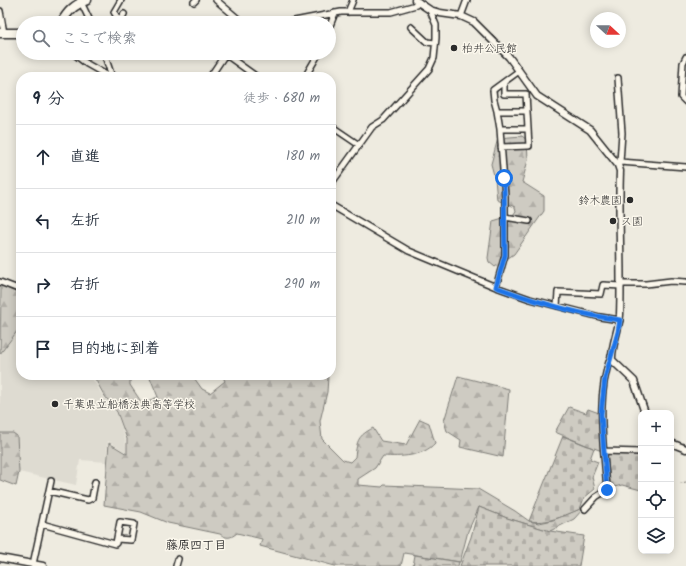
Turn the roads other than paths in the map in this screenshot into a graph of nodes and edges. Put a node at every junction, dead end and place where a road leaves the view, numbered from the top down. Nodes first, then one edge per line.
1 (121, 0) edge
2 (216, 0) edge
3 (353, 0) edge
4 (467, 0) edge
5 (82, 1) edge
6 (417, 1) edge
7 (430, 10) junction
8 (0, 11) edge
9 (348, 12) junction
10 (335, 13) junction
11 (66, 16) edge
12 (88, 16) edge
13 (116, 16) edge
14 (235, 16) edge
15 (320, 16) edge
16 (334, 16) edge
17 (461, 16) junction
18 (411, 27) dead end
19 (2, 33) edge
20 (16, 33) edge
21 (435, 43) junction
22 (686, 57) edge
23 (82, 60) edge
24 (106, 60) edge
25 (221, 60) edge
26 (234, 60) edge
27 (315, 60) edge
28 (519, 71) junction
29 (102, 72) edge
30 (110, 72) edge
31 (213, 72) edge
32 (250, 72) edge
33 (308, 72) edge
34 (618, 78) dead end
35 (504, 83) junction
36 (686, 102) edge
37 (497, 111) junction
38 (527, 111) junction
39 (336, 129) edge
40 (500, 129) junction
41 (528, 129) junction
42 (359, 144) junction
43 (501, 147) junction
44 (619, 164) junction
45 (686, 167) edge
46 (336, 177) edge
47 (336, 208) edge
48 (505, 217) junction
49 (529, 221) dead end
50 (0, 282) edge
51 (686, 282) edge
52 (621, 285) junction
53 (496, 287) junction
54 (16, 288) edge
55 (557, 306) junction
56 (620, 320) junction
57 (612, 355) junction
58 (644, 410) edge
59 (674, 444) edge
60 (686, 449) edge
61 (604, 451) junction
62 (638, 452) edge
63 (51, 481) dead end
64 (95, 482) dead end
65 (49, 491) junction
66 (585, 509) dead end
67 (42, 524) junction
68 (117, 539) dead end
69 (0, 558) edge
70 (178, 559) dead end
71 (33, 564) junction
72 (43, 566) edge
73 (176, 566) edge

1 - 13 street
2 - 14 street
3 - 9 street
4 - 17 street
5 - 11 main road
5 - 12 street
6 - 7 street
6 - 9 street
7 - 17 street
7 - 21 street
8 - 19 street
9 - 10 street
10 - 15 street
10 - 16 street
17 - 28 street
18 - 21 street
19 - 20 main road
21 - 42 street
22 - 36 street
23 - 29 street
24 - 30 street
25 - 31 street
26 - 32 street
27 - 33 street
28 - 35 street
28 - 44 street
34 - 44 street
35 - 37 street
35 - 38 street
37 - 38 street
37 - 40 street
38 - 41 street
39 - 42 street
40 - 41 street
40 - 43 street
41 - 43 street
42 - 46 street
43 - 48 street
44 - 45 street
44 - 52 street
47 - 53 street
48 - 49 street
48 - 53 street
50 - 54 street
51 - 52 street
52 - 55 street
52 - 56 street
53 - 55 street
55 - 56 street
56 - 57 street
57 - 58 street
57 - 61 street
59 - 60 street
61 - 62 street
61 - 66 street
63 - 65 street
64 - 65 street
65 - 67 street
67 - 68 street
67 - 71 street
69 - 71 street
70 - 73 street
71 - 72 street

